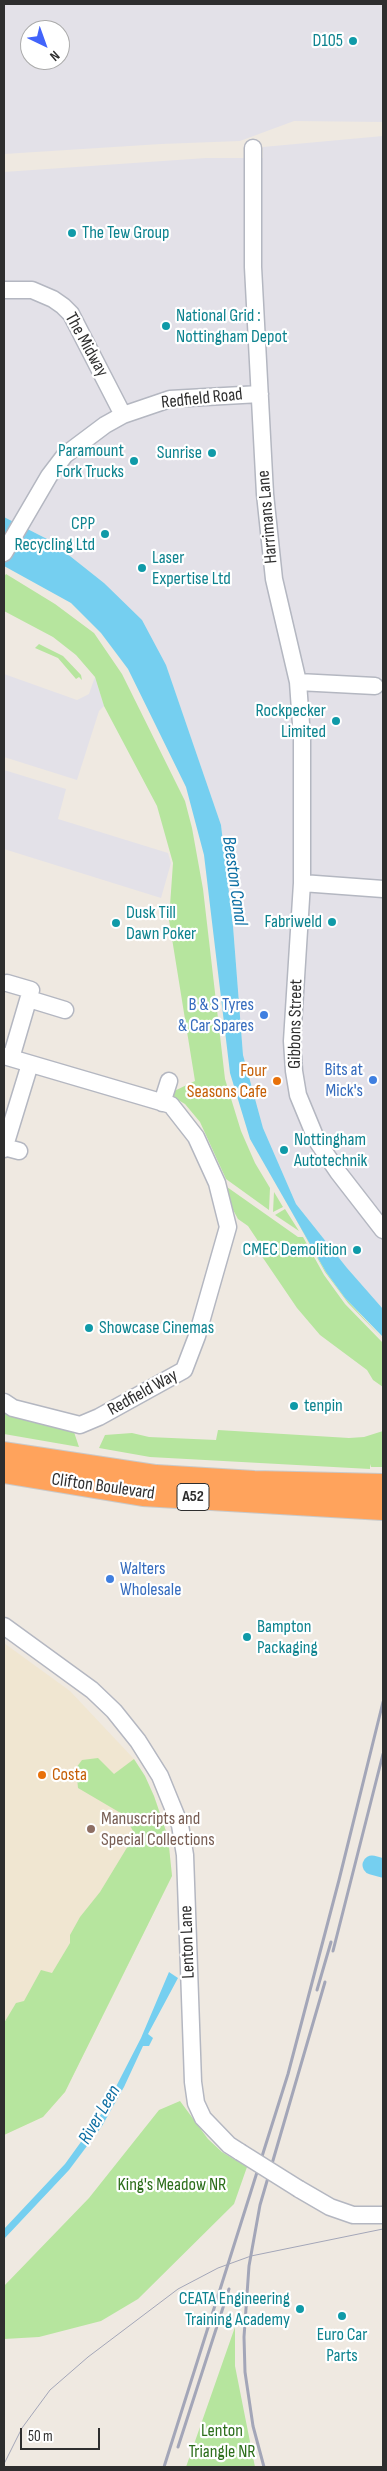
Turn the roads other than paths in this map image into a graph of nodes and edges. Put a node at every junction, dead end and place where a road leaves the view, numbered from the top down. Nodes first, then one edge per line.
1 (253, 148) dead end
2 (4, 290) edge
3 (260, 394) junction
4 (123, 415) junction
5 (4, 553) edge
6 (298, 682) junction
7 (375, 686) dead end
8 (302, 883) junction
9 (383, 889) edge
10 (7, 982) dead end
11 (29, 999) junction
12 (65, 1010) dead end
13 (8, 1057) edge
14 (30, 1064) junction
15 (169, 1082) dead end
16 (162, 1102) junction
17 (9, 1149) edge
18 (383, 1230) edge
19 (4, 1402) edge
20 (4, 1454) edge
21 (4, 1471) edge
22 (383, 1486) edge
23 (383, 1508) edge
24 (4, 1626) edge
25 (383, 2215) edge

1 - 3 street, Harrimans Lane
2 - 4 street, The Midway
3 - 4 street, Redfield Road
3 - 6 street, Harrimans Lane
4 - 5 street, Redfield Road
6 - 7 street
6 - 8 street, Harrimans Lane
8 - 9 street
8 - 18 street, Gibbons Street
10 - 11 street
11 - 12 street
11 - 13 street
13 - 14 street, Redfield Way
14 - 16 street, Redfield Way
14 - 17 street
15 - 16 street
16 - 19 street, Redfield Way
20 - 22 highway, Clifton Boulevard / A52
21 - 23 highway, Clifton Boulevard / A52
24 - 25 street, Lenton Lane, bridge

